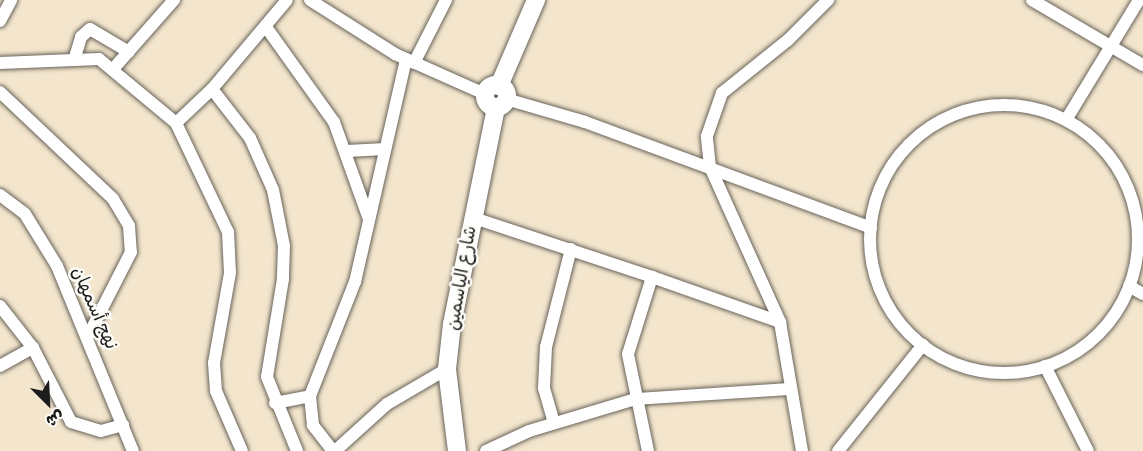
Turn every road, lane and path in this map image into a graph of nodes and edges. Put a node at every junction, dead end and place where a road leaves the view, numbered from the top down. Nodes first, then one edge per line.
1 (11, 0) edge
2 (174, 0) edge
3 (287, 0) edge
4 (310, 0) edge
5 (446, 0) edge
6 (536, 0) edge
7 (828, 0) edge
8 (1032, 0) edge
9 (1139, 0) edge
10 (1, 17) edge
11 (266, 27) junction
12 (1112, 45) junction
13 (129, 51) junction
14 (75, 57) junction
15 (410, 62) junction
16 (0, 63) edge
17 (1143, 65) edge
18 (114, 68) junction
19 (212, 89) junction
20 (0, 92) edge
21 (496, 96) junction
22 (1066, 120) junction
23 (176, 123) junction
24 (385, 149) junction
25 (347, 152) junction
26 (710, 167) junction
27 (0, 195) edge
28 (1137, 196) edge
29 (471, 217) junction
30 (369, 220) junction
31 (871, 228) junction
32 (572, 249) junction
33 (652, 277) junction
34 (1129, 286) junction
35 (1143, 294) edge
36 (0, 306) edge
37 (780, 322) junction
38 (89, 334) junction
39 (923, 345) junction
40 (33, 348) junction
41 (0, 366) edge
42 (1045, 366) junction
43 (447, 369) junction
44 (791, 389) junction
45 (309, 396) junction
46 (636, 399) junction
47 (275, 403) junction
48 (554, 423) junction
49 (123, 425) junction
50 (134, 451) edge
51 (242, 451) edge
52 (297, 451) edge
53 (334, 451) edge
54 (457, 451) edge
55 (486, 451) edge
56 (648, 451) edge
57 (802, 451) edge
58 (838, 451) edge
59 (1088, 451) edge

1 - 10 street
2 - 13 street
3 - 11 street
4 - 15 street
5 - 15 street
6 - 21 street, شارع الياسمين
7 - 26 street
8 - 12 street
9 - 12 street
11 - 19 street
11 - 25 street
12 - 17 street
12 - 22 street
13 - 14 street
13 - 18 street
14 - 16 street
14 - 18 street
15 - 21 street
15 - 24 street
18 - 23 street
19 - 23 street
19 - 47 street
20 - 38 street
21 - 26 street
21 - 29 street, شارع الياسمين
22 - 28 street
22 - 31 street
23 - 51 street
24 - 25 street
24 - 30 street
25 - 30 street
26 - 31 street
26 - 37 street
27 - 38 street, نهج أسمهان
28 - 34 street
29 - 32 street
29 - 43 street, شارع الياسمين
30 - 45 street
31 - 39 street
32 - 33 street
32 - 48 street
33 - 37 street
33 - 46 street
34 - 35 street
34 - 42 street
36 - 40 street
37 - 44 street
38 - 49 street, نهج أسمهان
39 - 42 street
39 - 58 street
40 - 41 street
40 - 49 street
42 - 59 street
43 - 53 street
43 - 54 street, شارع الياسمين
44 - 46 street
44 - 57 street
45 - 47 street
45 - 53 street
46 - 48 street
46 - 56 street
47 - 52 street
48 - 55 street
49 - 50 street, نهج أسمهان

